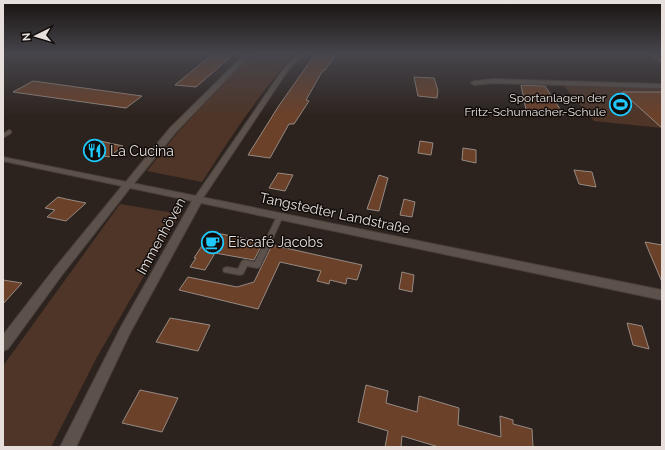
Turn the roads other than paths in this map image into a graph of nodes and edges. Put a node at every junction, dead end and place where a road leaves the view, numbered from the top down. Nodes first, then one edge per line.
1 (229, 74) edge
2 (283, 74) edge
3 (474, 83) dead end
4 (662, 86) edge
5 (9, 132) dead end
6 (3, 136) edge
7 (3, 159) edge
8 (128, 185) junction
9 (198, 199) junction
10 (280, 216) junction
11 (227, 270) dead end
12 (662, 295) edge
13 (3, 345) edge
14 (68, 447) edge

1 - 8 street
2 - 9 street, Immenhöven
3 - 4 street
5 - 6 lane
7 - 8 street, Tangstedter Landstraße
8 - 9 street, Tangstedter Landstraße
8 - 13 street
9 - 10 street, Tangstedter Landstraße
9 - 14 street, Immenhöven
10 - 11 lane
10 - 12 street, Tangstedter Landstraße

